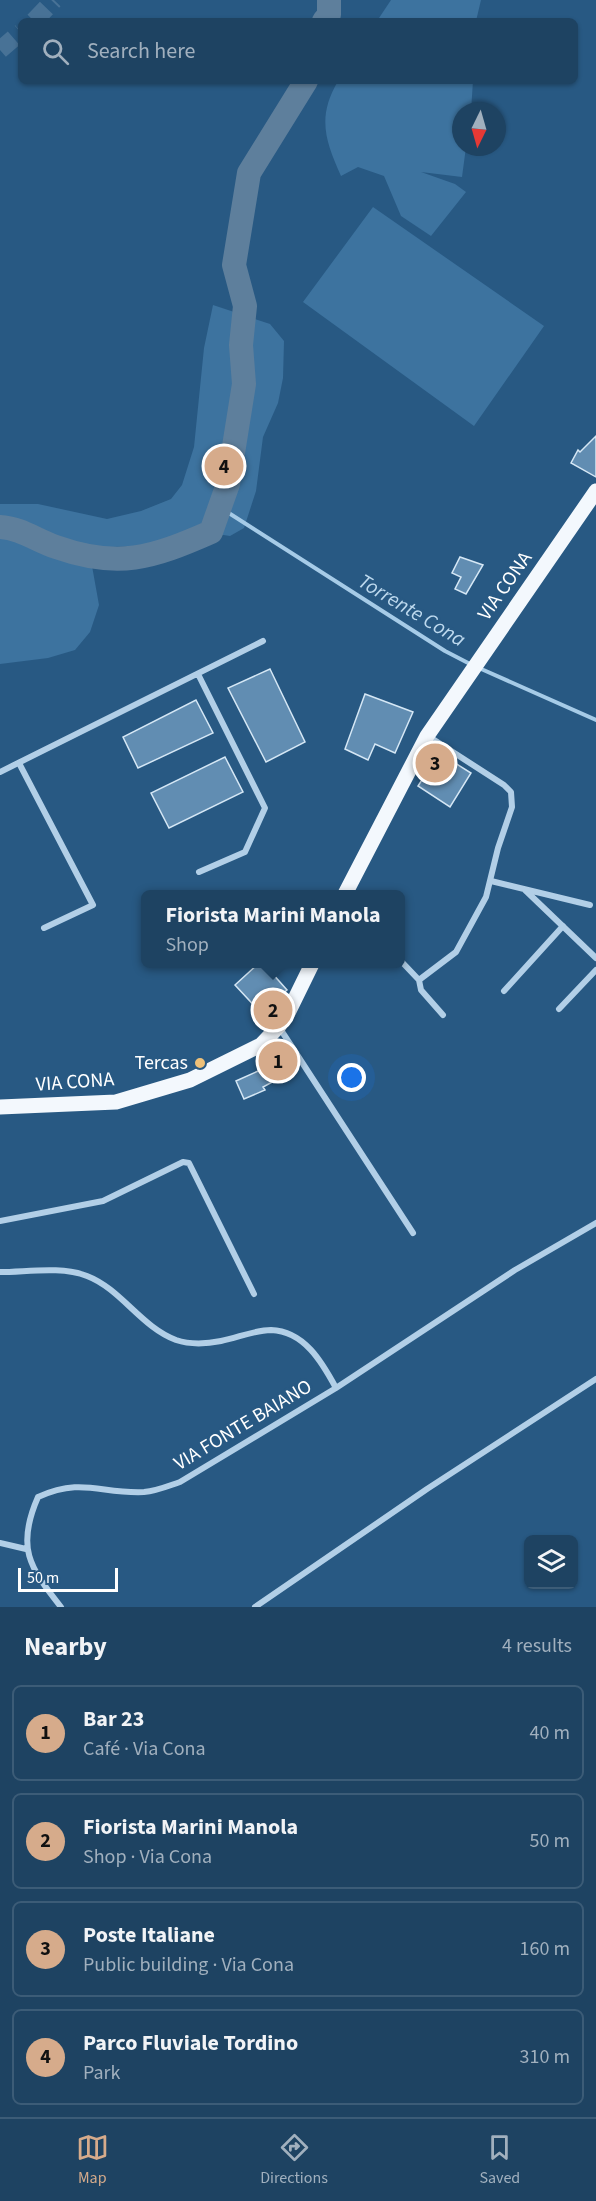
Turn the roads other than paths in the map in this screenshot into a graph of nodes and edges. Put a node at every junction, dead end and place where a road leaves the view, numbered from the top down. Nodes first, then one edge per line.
1 (596, 491) edge
2 (263, 641) dead end
3 (198, 674) junction
4 (430, 731) junction
5 (19, 763) junction
6 (0, 772) edge
7 (198, 872) dead end
8 (491, 881) junction
9 (524, 889) junction
10 (347, 890) edge
11 (590, 905) dead end
12 (563, 926) junction
13 (44, 928) dead end
14 (596, 958) edge
15 (405, 965) edge
16 (309, 968) edge
17 (596, 970) edge
18 (419, 980) junction
19 (504, 991) dead end
20 (559, 1009) dead end
21 (443, 1015) dead end
22 (279, 1026) junction
23 (0, 1107) edge
24 (0, 1221) edge
25 (596, 1223) edge
26 (413, 1233) dead end
27 (0, 1272) edge
28 (254, 1294) dead end
29 (596, 1379) edge
30 (336, 1388) junction
31 (0, 1543) edge
32 (26, 1549) junction
33 (61, 1607) edge
34 (255, 1607) edge

1 - 4 main road, VIA CONA
2 - 3 street
3 - 5 street
3 - 7 street
4 - 8 street
4 - 10 main road, VIA CONA
5 - 6 street
5 - 13 street
8 - 9 street
8 - 18 street
9 - 11 street
9 - 12 street
12 - 14 street
12 - 19 street
15 - 18 street
16 - 22 main road, VIA CONA
17 - 20 street
18 - 21 street
22 - 23 main road, VIA CONA
22 - 26 street
24 - 28 street
25 - 30 street, VIA FONTE BAIANO
27 - 30 street, VIA FONTE BAIANO
29 - 34 street
30 - 32 street, VIA FONTE BAIANO
31 - 32 street
32 - 33 street, VIA FONTE BAIANO

